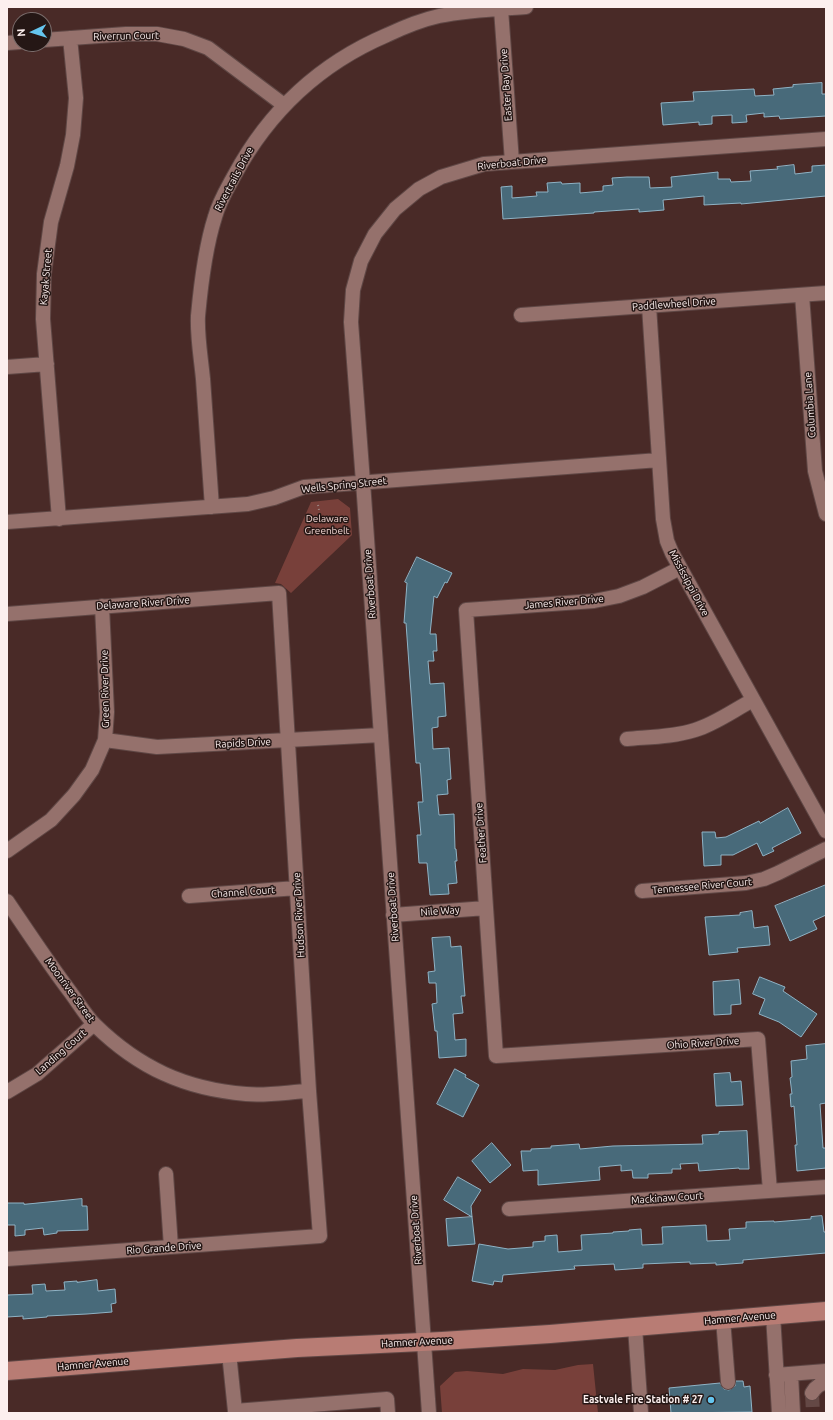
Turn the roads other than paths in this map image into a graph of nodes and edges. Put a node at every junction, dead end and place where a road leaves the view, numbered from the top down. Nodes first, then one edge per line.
1 (526, 7) edge
2 (501, 9) junction
3 (70, 38) junction
4 (52, 39) edge
5 (284, 105) junction
6 (826, 139) edge
7 (512, 162) junction
8 (826, 293) edge
9 (802, 295) junction
10 (649, 306) junction
11 (521, 315) dead end
12 (46, 364) junction
13 (7, 366) edge
14 (659, 460) junction
15 (363, 482) junction
16 (212, 507) junction
17 (826, 514) edge
18 (58, 519) junction
19 (7, 522) edge
20 (680, 568) junction
21 (279, 593) joint
22 (102, 606) junction
23 (466, 610) joint
24 (7, 614) edge
25 (753, 700) junction
26 (381, 735) junction
27 (627, 739) dead end
28 (105, 740) junction
29 (288, 741) junction
30 (826, 831) edge
31 (826, 849) edge
32 (7, 851) edge
33 (297, 888) junction
34 (642, 891) dead end
35 (189, 896) dead end
36 (7, 902) edge
37 (486, 908) junction
38 (394, 915) junction
39 (94, 1024) junction
40 (496, 1056) joint
41 (309, 1091) junction
42 (7, 1092) edge
43 (166, 1174) dead end
44 (826, 1187) edge
45 (770, 1191) junction
46 (509, 1209) dead end
47 (320, 1236) joint
48 (171, 1247) junction
49 (7, 1259) edge
50 (826, 1311) edge
51 (773, 1315) junction
52 (723, 1319) junction
53 (635, 1327) junction
54 (424, 1342) junction
55 (229, 1353) junction
56 (7, 1371) edge
57 (826, 1371) edge
58 (790, 1374) junction
59 (776, 1375) junction
60 (728, 1382) dead end
61 (826, 1383) edge
62 (812, 1393) dead end
63 (388, 1413) edge
64 (429, 1413) edge
65 (641, 1413) edge
66 (779, 1413) edge
67 (793, 1413) edge

1 - 2 street, Rivertrails Drive
2 - 5 street, Rivertrails Drive
2 - 7 street, Easter Bay Drive
3 - 4 street, Riverrun Court
3 - 5 street, Riverrun Court
3 - 12 street, Kayak Street
5 - 16 street, Rivertrails Drive
6 - 7 street, Riverboat Drive
7 - 15 street, Riverboat Drive
8 - 9 street, Paddlewheel Drive
9 - 10 street, Paddlewheel Drive
9 - 17 street, Columbia Lane
10 - 11 street, Paddlewheel Drive
10 - 14 street, Mississippi Drive
12 - 13 street
12 - 18 street, Kayak Street
14 - 15 street, Wells Spring Street
14 - 20 street, Mississippi Drive
15 - 16 street, Wells Spring Street
15 - 26 street, Riverboat Drive
16 - 18 street, Wells Spring Street
18 - 19 street, Wells Spring Street
20 - 23 street, James River Drive
20 - 25 street, Mississippi Drive
21 - 22 street, Delaware River Drive
21 - 29 street, Hudson River Drive
22 - 24 street, Delaware River Drive
22 - 28 street, Green River Drive
23 - 37 street, Feather Drive
25 - 27 street
25 - 30 street, Mississippi Drive
26 - 29 street, Rapids Drive
26 - 38 street, Riverboat Drive
28 - 29 street, Rapids Drive
28 - 32 street, Green River Drive
29 - 33 street, Hudson River Drive
31 - 34 street, Tennessee River Court
33 - 35 street, Channel Court
33 - 41 street, Hudson River Drive
36 - 39 street, Moonriver Street
37 - 38 street, Nile Way
37 - 40 street, Feather Drive
38 - 54 street, Riverboat Drive
39 - 41 street, Moonriver Street
39 - 42 street, Landing Court
40 - 45 street, Ohio River Drive
41 - 47 street, Hudson River Drive
43 - 48 street
44 - 45 street, Mackinaw Court
45 - 46 street, Mackinaw Court
47 - 48 street, Rio Grande Drive
48 - 49 street, Rio Grande Drive
50 - 51 main road, Hamner Avenue
51 - 52 main road, Hamner Avenue
51 - 59 street
52 - 53 main road, Hamner Avenue
52 - 60 street
53 - 54 main road, Hamner Avenue
53 - 65 street
54 - 55 main road, Hamner Avenue
54 - 64 street, Riverboat Drive
55 - 56 main road, Hamner Avenue
55 - 63 street
57 - 58 street
58 - 59 street
58 - 67 street
59 - 66 street
61 - 62 street

